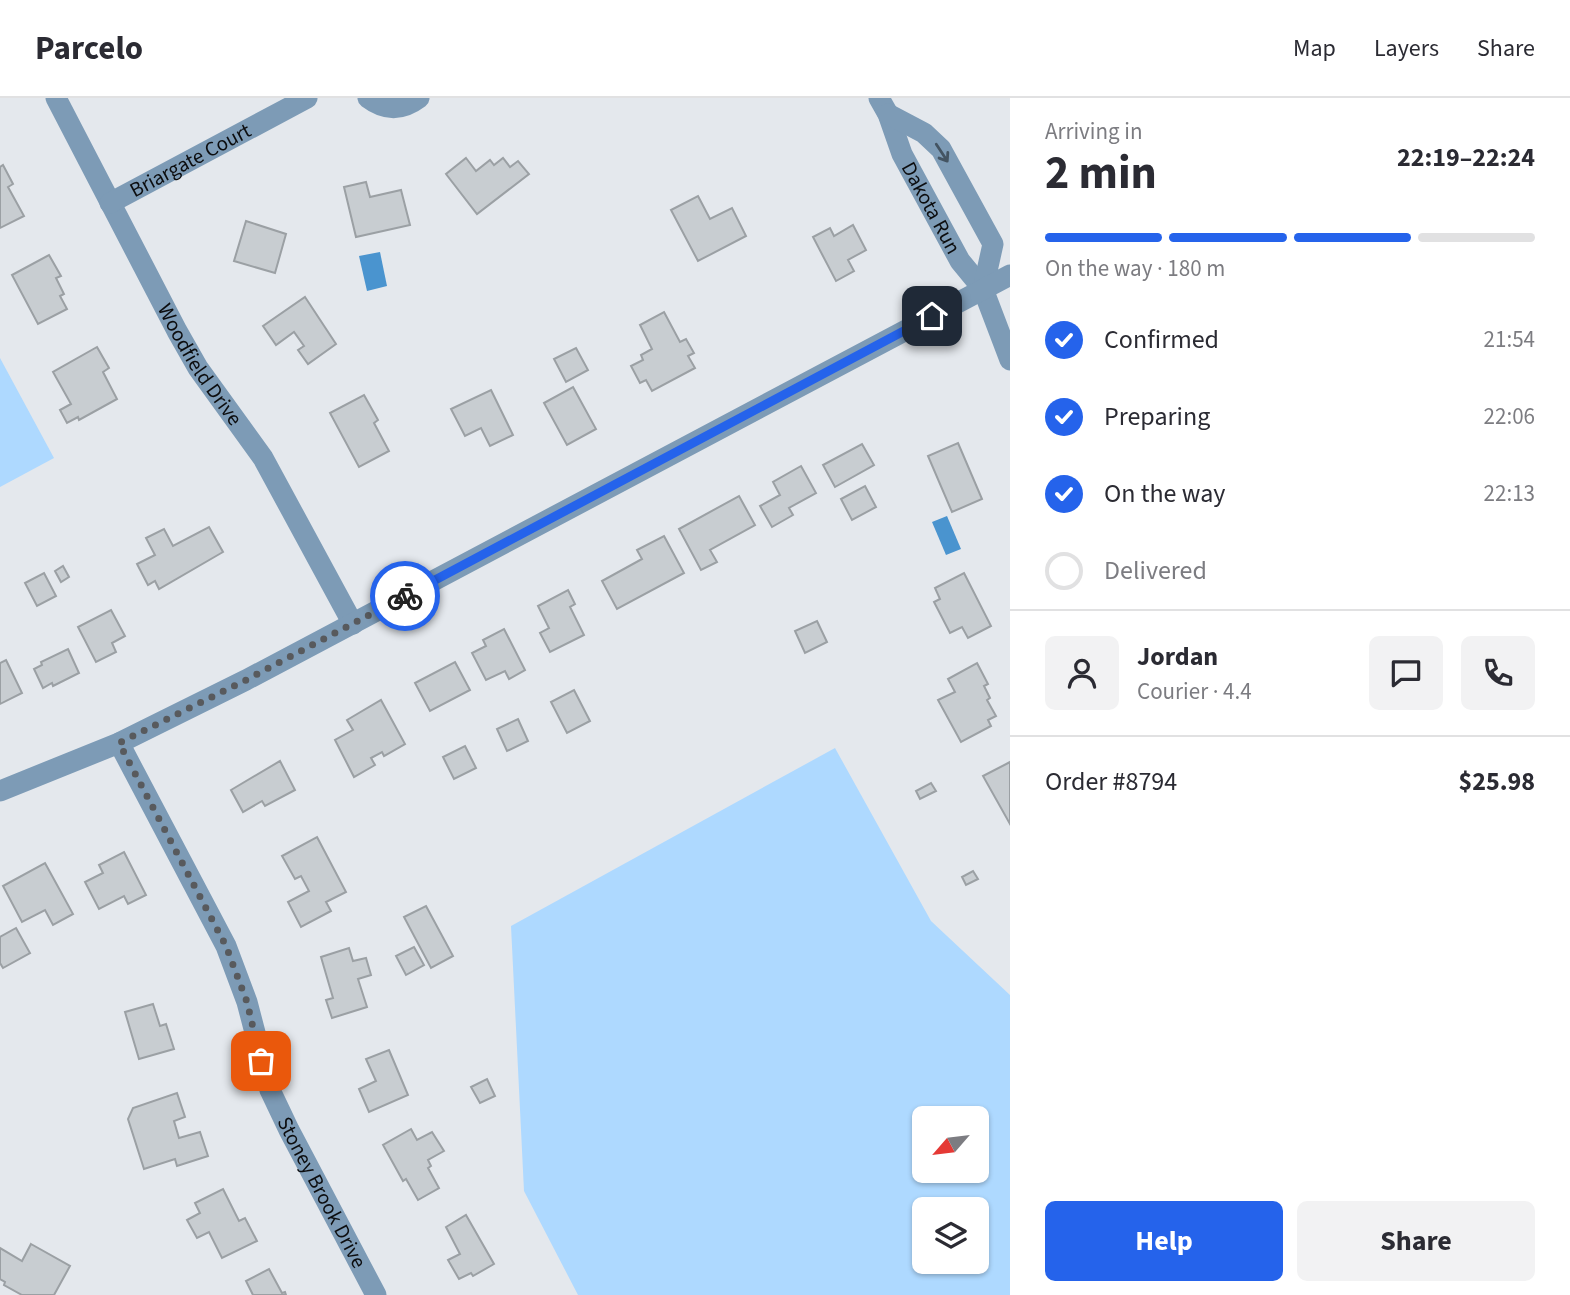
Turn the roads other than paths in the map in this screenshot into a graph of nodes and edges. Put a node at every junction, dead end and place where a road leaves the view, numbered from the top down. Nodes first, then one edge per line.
1 (56, 98) edge
2 (307, 98) edge
3 (368, 98) edge
4 (419, 98) edge
5 (883, 106) edge
6 (110, 202) junction
7 (1010, 275) edge
8 (983, 289) junction
9 (1010, 360) edge
10 (353, 624) junction
11 (119, 743) junction
12 (0, 791) edge
13 (376, 1295) edge

1 - 6 street, Woodfield Drive
2 - 6 street, Briargate Court
3 - 4 street
5 - 8 street, Dakota Run
5 -> 8 street, Dakota Run
6 - 10 street, Woodfield Drive
7 - 8 street
8 - 9 street
8 - 10 street
10 - 11 street
11 - 12 street
11 - 13 street, Stoney Brook Drive

